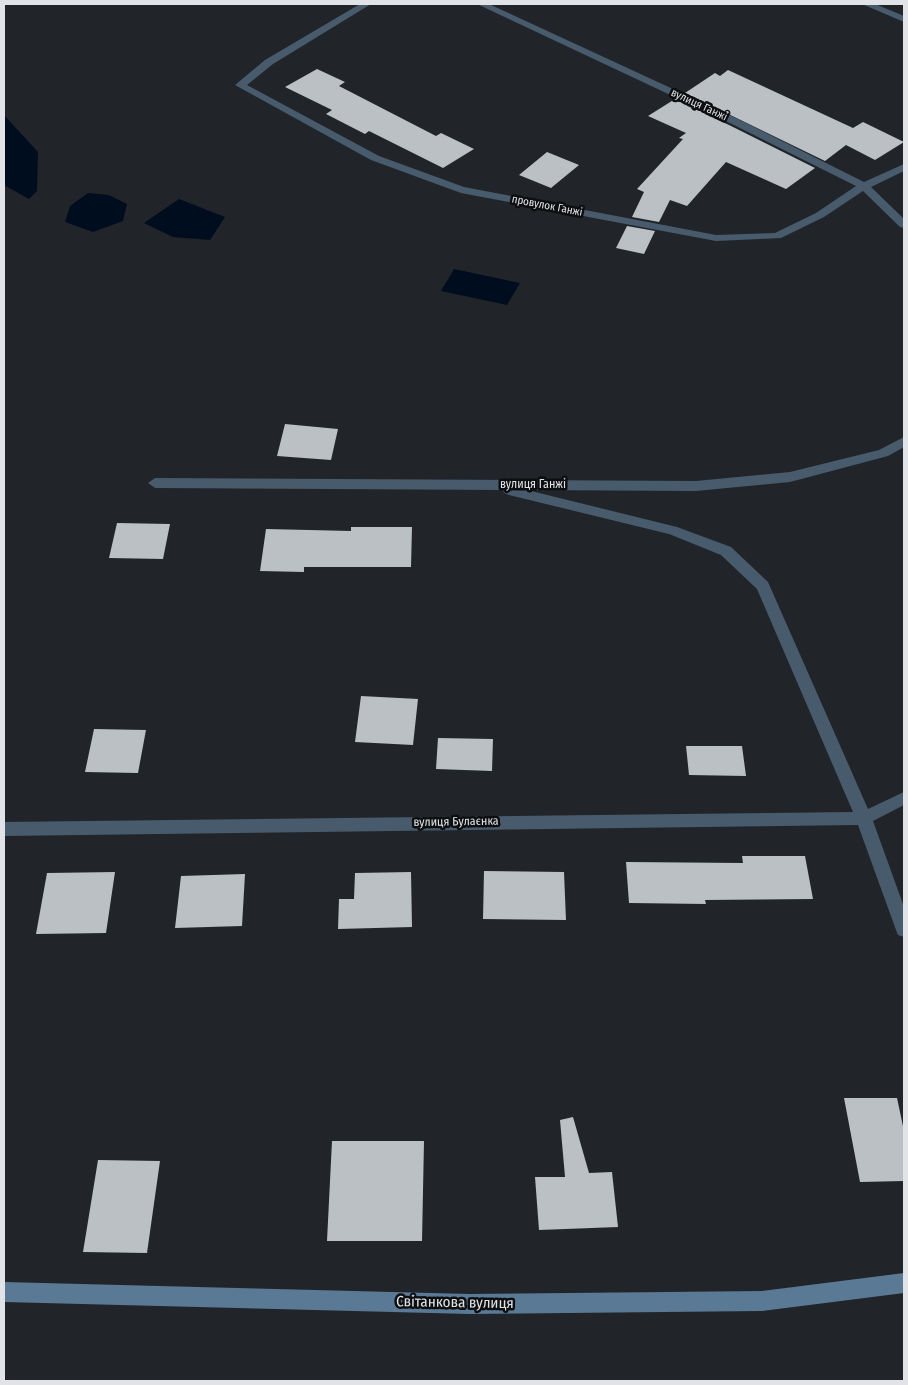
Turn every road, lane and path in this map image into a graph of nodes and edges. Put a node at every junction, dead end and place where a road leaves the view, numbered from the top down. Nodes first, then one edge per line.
1 (366, 4) edge
2 (482, 4) edge
3 (868, 4) edge
4 (904, 19) edge
5 (904, 167) edge
6 (864, 186) junction
7 (904, 226) edge
8 (904, 441) edge
9 (155, 483) dead end
10 (486, 485) junction
11 (904, 798) edge
12 (864, 818) junction
13 (4, 829) edge
14 (904, 930) edge
15 (904, 1282) edge
16 (4, 1292) edge

1 - 6 street, провулок Ганжі
2 - 6 street, вулиця Ганжі
3 - 4 street
5 - 6 street, провулок Ганжі
6 - 7 street, вулиця Ганжі
8 - 10 street, вулиця Ганжі
9 - 10 street, вулиця Ганжі
10 - 12 street
11 - 12 street, вулиця Булаєнка
12 - 13 street, вулиця Булаєнка
12 - 14 street
15 - 16 street, Світанкова вулиця

